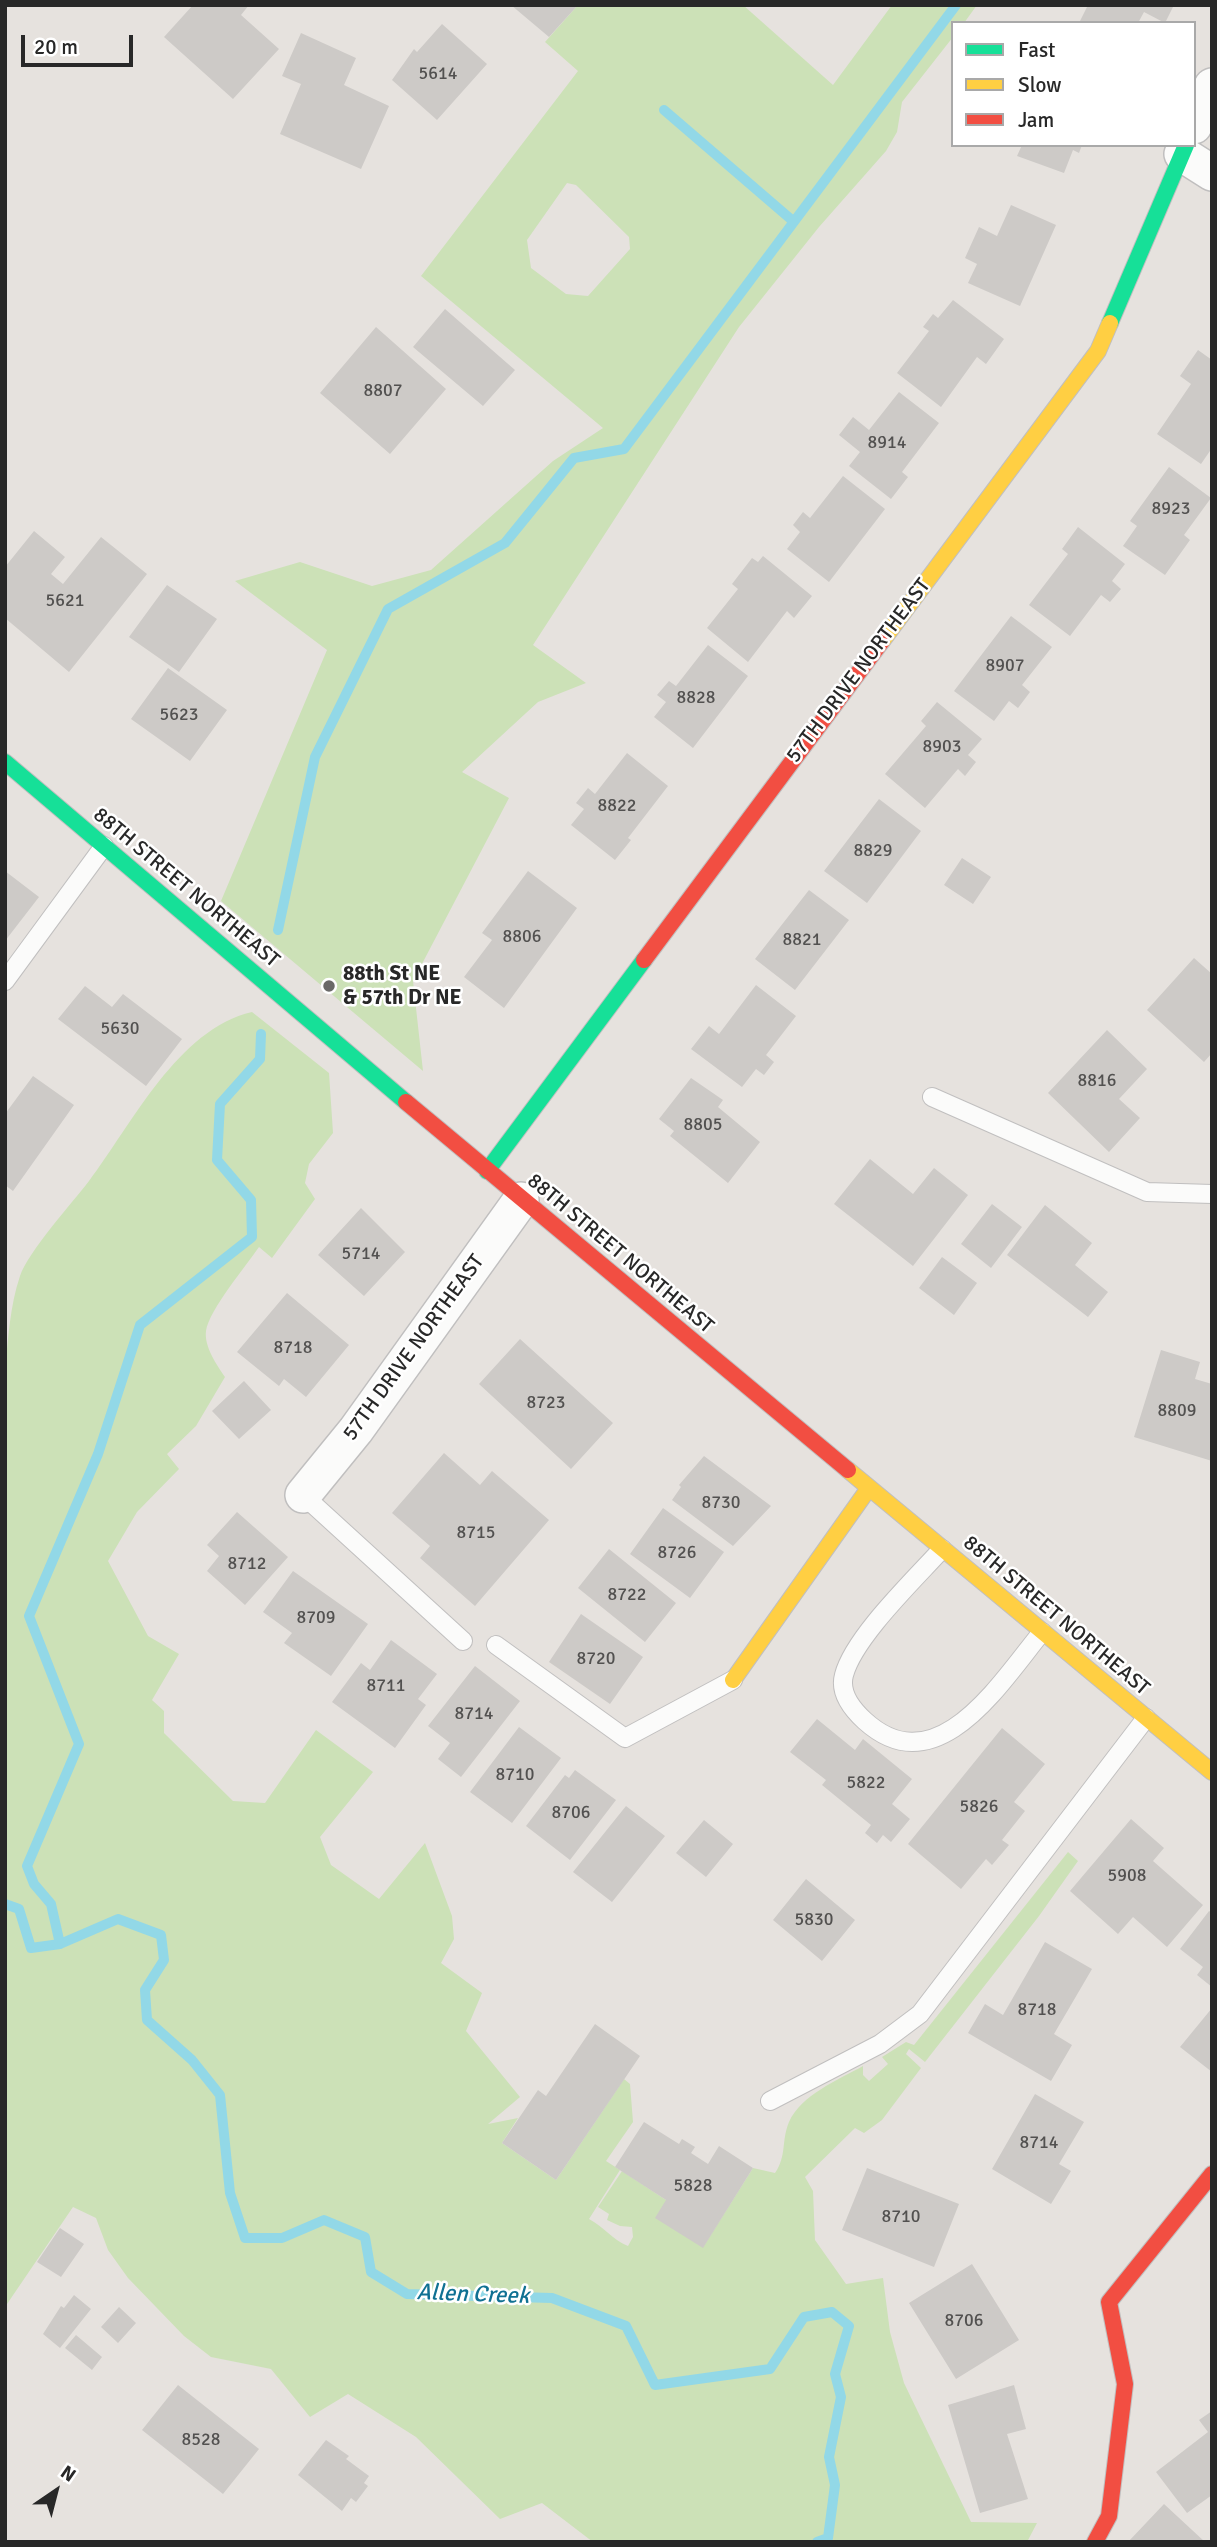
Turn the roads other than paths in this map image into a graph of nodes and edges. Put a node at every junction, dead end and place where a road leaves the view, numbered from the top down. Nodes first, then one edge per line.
1 (1212, 86) edge
2 (1196, 122) edge
3 (1185, 147) edge
4 (1191, 147) edge
5 (1212, 173) edge
6 (5, 762) edge
7 (104, 846) junction
8 (5, 981) edge
9 (932, 1097) dead end
10 (487, 1171) junction
11 (1212, 1194) edge
12 (521, 1200) junction
13 (869, 1488) junction
14 (303, 1495) joint
15 (942, 1549) junction
16 (1042, 1632) junction
17 (463, 1641) dead end
18 (496, 1645) dead end
19 (733, 1680) joint
20 (1146, 1718) junction
21 (1212, 1772) edge
22 (770, 2101) dead end
23 (1212, 2174) edge
24 (1095, 2542) edge

1 - 2 street, 57TH DRIVE NORTHEAST
3 - 10 street, 57TH DRIVE NORTHEAST
4 - 5 street
6 - 7 street, 88TH STREET NORTHEAST
7 - 8 lane
7 - 10 street, 88TH STREET NORTHEAST
9 - 11 lane
10 - 12 street, 88TH STREET NORTHEAST
12 - 13 street, 88TH STREET NORTHEAST
12 - 14 street, 57TH DRIVE NORTHEAST
13 - 15 street, 88TH STREET NORTHEAST
13 - 19 street
14 - 17 lane
15 - 16 street, 88TH STREET NORTHEAST
15 - 16 lane
16 - 20 street, 88TH STREET NORTHEAST
18 - 19 lane
20 - 21 street, 88TH STREET NORTHEAST
20 - 22 lane
23 - 24 street

